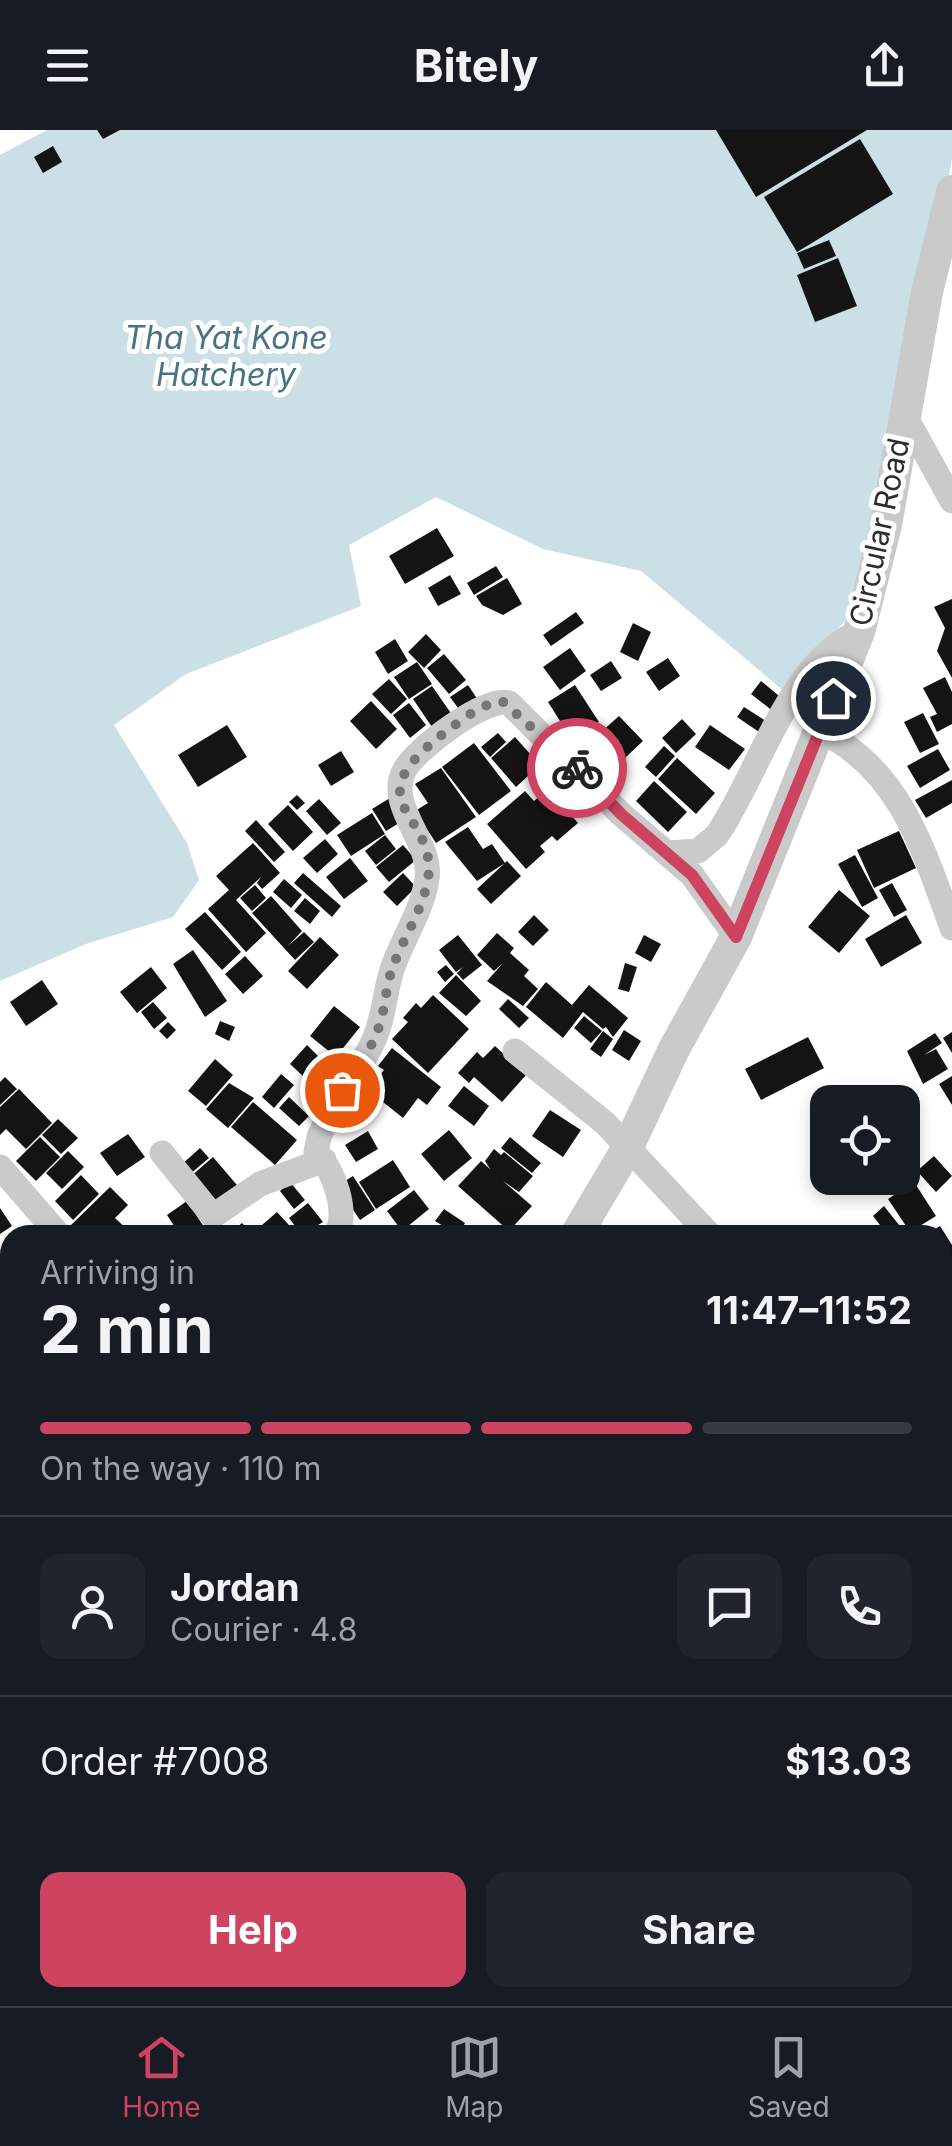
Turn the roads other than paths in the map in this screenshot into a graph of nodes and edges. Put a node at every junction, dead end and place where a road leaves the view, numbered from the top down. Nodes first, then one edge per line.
1 (952, 191) edge
2 (904, 414) junction
3 (952, 501) edge
4 (859, 632) junction
5 (820, 731) junction
6 (667, 852) junction
7 (952, 928) edge
8 (736, 937) junction
9 (515, 1051) dead end
10 (627, 1149) junction
11 (162, 1153) dead end
12 (324, 1160) junction
13 (0, 1167) edge
14 (340, 1224) edge
15 (49, 1225) edge
16 (582, 1225) edge
17 (702, 1225) edge

1 - 2 street, Circular Road
2 - 3 street
2 - 4 street, Circular Road
4 - 5 street, Circular Road
4 - 6 street
5 - 7 street
5 - 8 street, Circular Road
6 - 8 street
6 - 12 street
8 - 10 street, Circular Road
9 - 10 street
10 - 16 street, Circular Road
10 - 17 street
11 - 12 street
12 - 14 street
13 - 15 street

